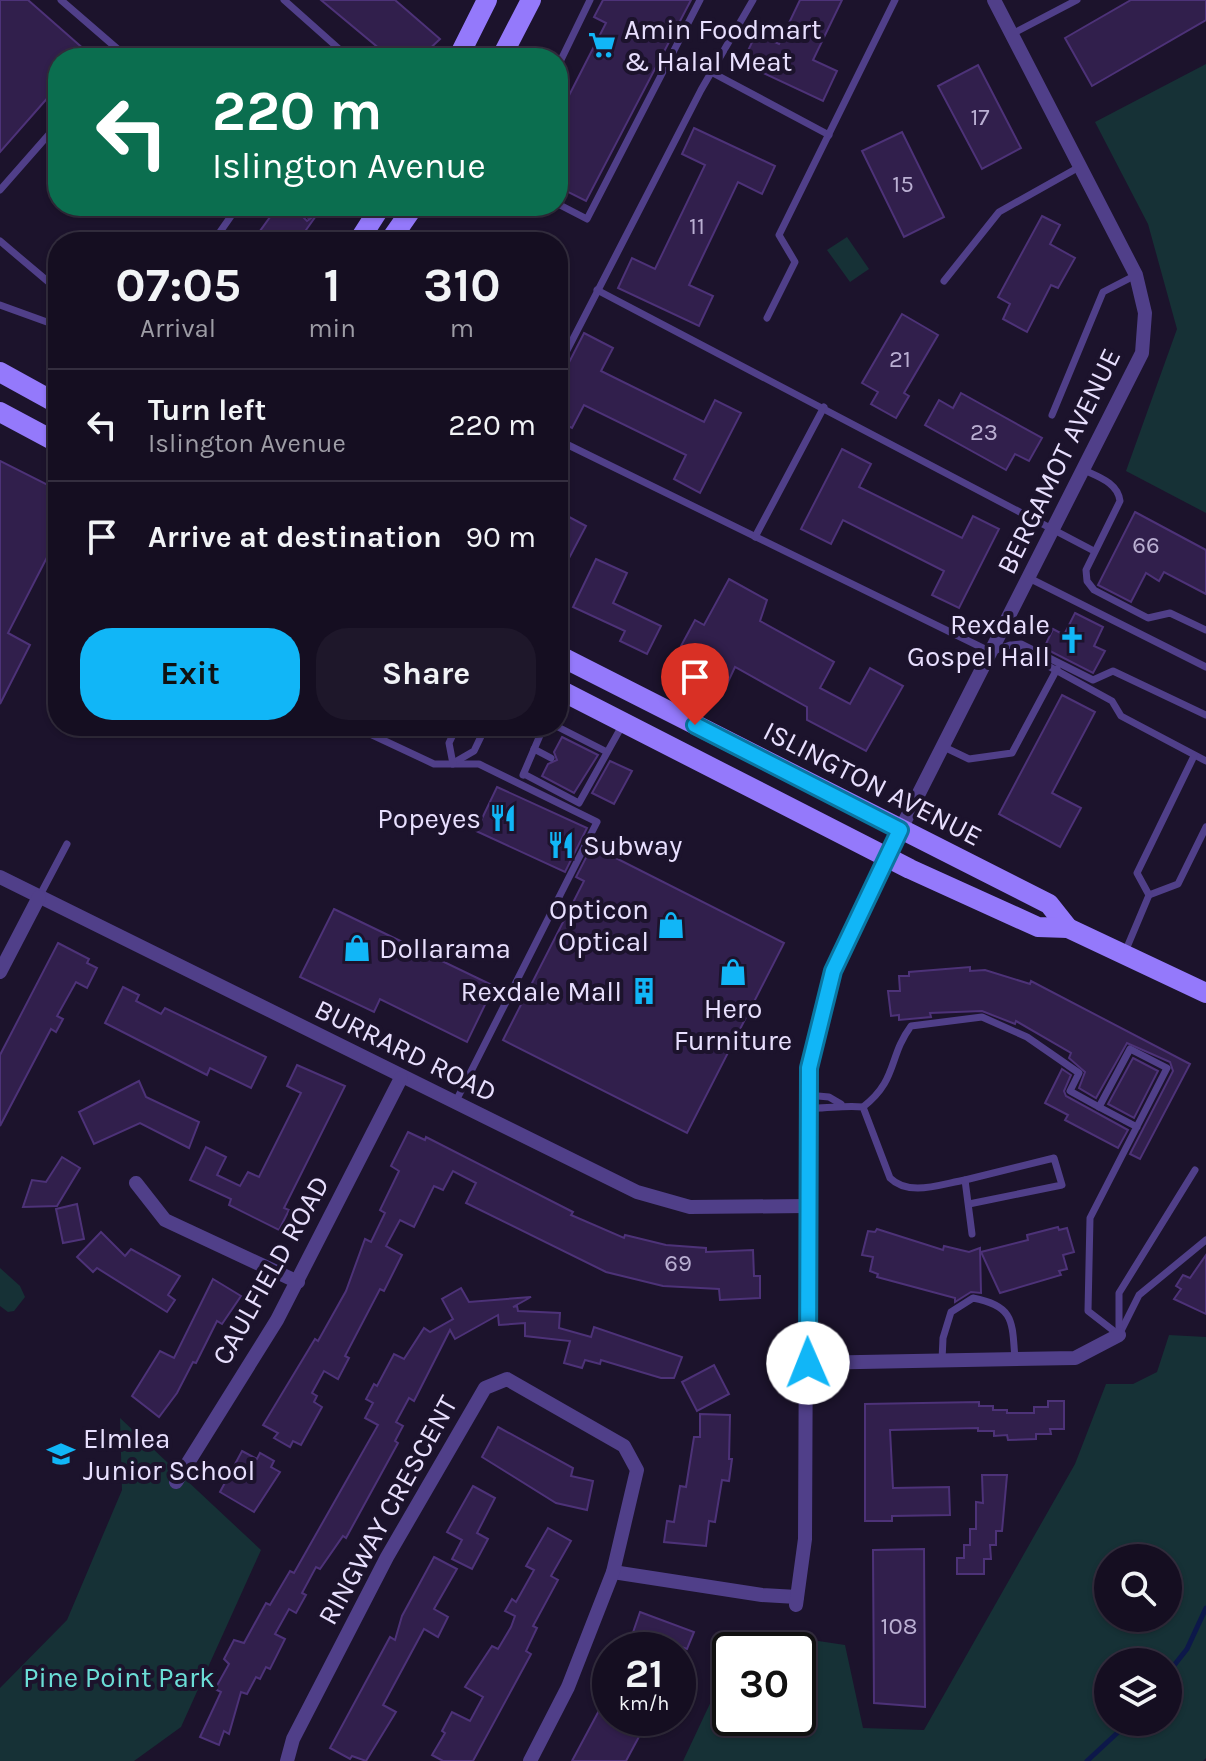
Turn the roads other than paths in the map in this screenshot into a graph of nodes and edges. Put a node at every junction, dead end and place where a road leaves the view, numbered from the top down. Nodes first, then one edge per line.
1 (61, 0) edge
2 (284, 0) edge
3 (487, 0) edge
4 (590, 0) edge
5 (700, 0) edge
6 (753, 0) edge
7 (895, 0) edge
8 (994, 0) edge
9 (1077, 0) edge
10 (524, 2) edge
11 (1011, 35) junction
12 (111, 48) edge
13 (338, 48) edge
14 (463, 48) edge
15 (505, 48) edge
16 (567, 48) edge
17 (711, 72) junction
18 (48, 135) edge
19 (829, 135) junction
20 (1081, 166) junction
21 (0, 190) edge
22 (568, 209) edge
23 (0, 241) edge
24 (1136, 275) junction
25 (944, 281) dead end
26 (48, 282) edge
27 (597, 290) junction
28 (0, 305) edge
29 (767, 318) dead end
30 (48, 322) edge
31 (568, 348) edge
32 (0, 372) edge
33 (48, 393) edge
34 (824, 407) junction
35 (0, 412) edge
36 (1052, 415) dead end
37 (48, 438) edge
38 (568, 445) edge
39 (1084, 470) junction
40 (1053, 530) junction
41 (755, 537) junction
42 (1094, 551) junction
43 (1029, 578) junction
44 (1206, 630) edge
45 (1010, 645) junction
46 (991, 652) junction
47 (568, 660) edge
48 (1206, 667) edge
49 (1057, 669) junction
50 (568, 695) edge
51 (1206, 715) edge
52 (625, 722) junction
53 (568, 732) edge
54 (374, 736) edge
55 (452, 736) edge
56 (481, 736) edge
57 (540, 736) edge
58 (943, 746) junction
59 (534, 749) junction
60 (607, 752) junction
61 (1194, 756) junction
62 (551, 758) dead end
63 (1206, 761) edge
64 (453, 764) junction
65 (584, 772) dead end
66 (524, 774) junction
67 (594, 777) junction
68 (519, 784) junction
69 (1206, 827) edge
70 (900, 830) junction
71 (67, 844) dead end
72 (887, 857) junction
73 (0, 877) edge
74 (1149, 895) junction
75 (39, 897) junction
76 (1068, 928) junction
77 (1124, 955) junction
78 (0, 972) edge
79 (1206, 993) edge
80 (401, 1078) junction
81 (807, 1102) junction
82 (455, 1103) junction
83 (841, 1104) junction
84 (863, 1107) junction
85 (1099, 1107) junction
86 (1137, 1127) junction
87 (1195, 1170) dead end
88 (965, 1180) junction
89 (136, 1183) dead end
90 (969, 1204) junction
91 (806, 1206) junction
92 (972, 1234) dead end
93 (1206, 1240) edge
94 (298, 1282) junction
95 (1119, 1335) junction
96 (1015, 1359) junction
97 (942, 1360) junction
98 (808, 1363) junction
99 (176, 1482) dead end
100 (613, 1572) junction
101 (287, 1761) edge
102 (530, 1761) edge

1 - 12 lane
2 - 13 lane
3 - 14 main road
4 - 16 lane
5 - 22 lane
6 - 17 lane
7 - 19 lane
8 - 11 street, BERGAMOT AVENUE
9 - 11 lane
10 - 15 main road
11 - 20 street, BERGAMOT AVENUE
17 - 19 lane
17 - 27 lane
18 - 21 lane
19 - 29 lane
20 - 24 street, BERGAMOT AVENUE
20 - 25 lane
23 - 26 lane
24 - 36 lane
24 - 39 street, BERGAMOT AVENUE
27 - 31 lane
27 - 34 lane
28 - 30 lane
32 - 33 main road
34 - 40 lane
34 - 41 lane
35 - 37 main road
38 - 41 lane
39 - 40 street, BERGAMOT AVENUE
39 - 42 lane
40 - 42 lane
40 - 43 street, BERGAMOT AVENUE
41 - 46 lane
42 - 44 lane
43 - 46 street, BERGAMOT AVENUE
43 - 48 lane
45 - 46 lane
45 - 49 lane
45 - 51 lane
46 - 58 street, BERGAMOT AVENUE
47 - 70 main road, ISLINGTON AVENUE
49 - 58 lane
49 - 61 lane
50 - 52 main road, ISLINGTON AVENUE
52 - 60 lane
52 - 72 main road, ISLINGTON AVENUE
53 - 60 lane
54 - 64 lane
55 - 64 lane
56 - 64 lane
57 - 59 lane
58 - 70 street, BERGAMOT AVENUE
59 - 62 lane
59 - 66 lane
60 - 67 lane
61 - 63 lane
61 - 74 lane
64 - 68 lane
65 - 67 lane
66 - 67 lane
66 - 68 lane
68 - 82 lane
69 - 74 lane
70 - 72 street, BERGAMOT AVENUE
70 - 76 main road, ISLINGTON AVENUE
71 - 75 lane
72 - 76 main road, ISLINGTON AVENUE
72 - 81 street, BERGAMOT AVENUE
73 - 75 street, BURRARD ROAD
74 - 77 lane
75 - 78 street
75 - 80 street, BURRARD ROAD
76 - 77 main road, ISLINGTON AVENUE
77 - 79 main road, ISLINGTON AVENUE
80 - 82 street, BURRARD ROAD
80 - 94 street, CAULFIELD ROAD
81 - 83 lane
81 - 83 lane
81 - 91 street, BERGAMOT AVENUE
82 - 91 street, BURRARD ROAD
83 - 84 lane
84 - 85 lane
84 - 88 lane
85 - 86 lane
85 - 86 lane
86 - 95 lane
87 - 95 lane
88 - 90 lane
88 - 90 lane
89 - 94 street
90 - 92 lane
91 - 98 street, BERGAMOT AVENUE
93 - 95 lane
94 - 99 street, CAULFIELD ROAD
95 - 96 street
96 - 97 street
96 - 97 lane
97 - 98 street
98 - 100 street, BERGAMOT AVENUE
100 - 101 street, RINGWAY CRESCENT
100 - 102 street, RINGWAY CRESCENT

